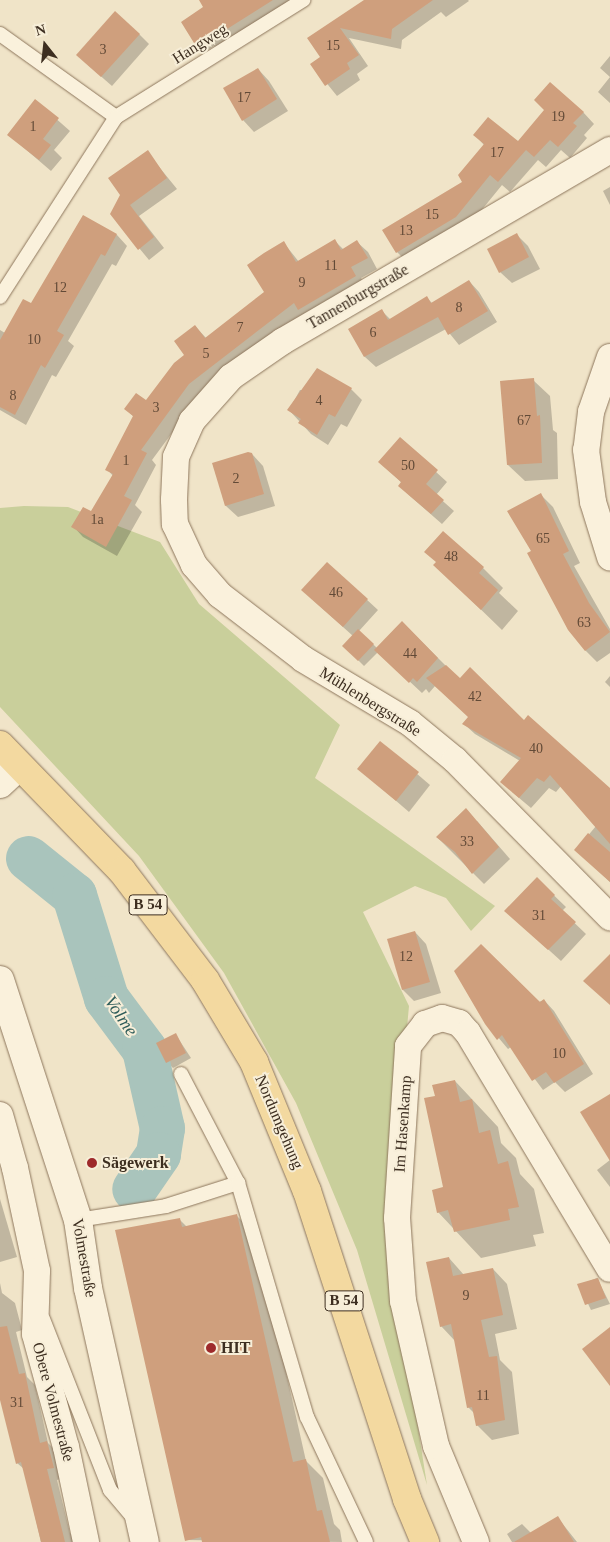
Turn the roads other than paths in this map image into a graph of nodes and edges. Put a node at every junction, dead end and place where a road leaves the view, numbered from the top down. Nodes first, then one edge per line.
1 (303, 0) edge
2 (0, 34) edge
3 (116, 117) junction
4 (610, 150) edge
5 (0, 297) edge
6 (610, 356) edge
7 (174, 500) joint
8 (610, 557) edge
9 (0, 745) edge
10 (9, 775) edge
11 (610, 917) edge
12 (0, 980) edge
13 (181, 1074) dead end
14 (0, 1115) edge
15 (238, 1183) junction
16 (78, 1220) junction
17 (610, 1269) edge
18 (37, 1305) junction
19 (144, 1535) edge
20 (86, 1542) edge
21 (366, 1542) edge
22 (425, 1542) edge
23 (476, 1542) edge

1 - 3 lane, Hangweg
2 - 3 lane
3 - 5 lane, Hangweg
4 - 7 street, Tannenburgstraße
6 - 8 street
7 - 11 street, Mühlenbergstraße
9 - 10 main road, B 54
10 - 22 main road, Nordumgehung / B 54
12 - 16 main road, Volmestraße
13 - 15 lane
14 - 18 street, Obere Volmestraße
15 - 16 lane
15 - 21 lane
16 - 19 main road, Volmestraße
17 - 23 street, Im Hasenkamp
18 - 19 lane
18 - 20 street, Obere Volmestraße

